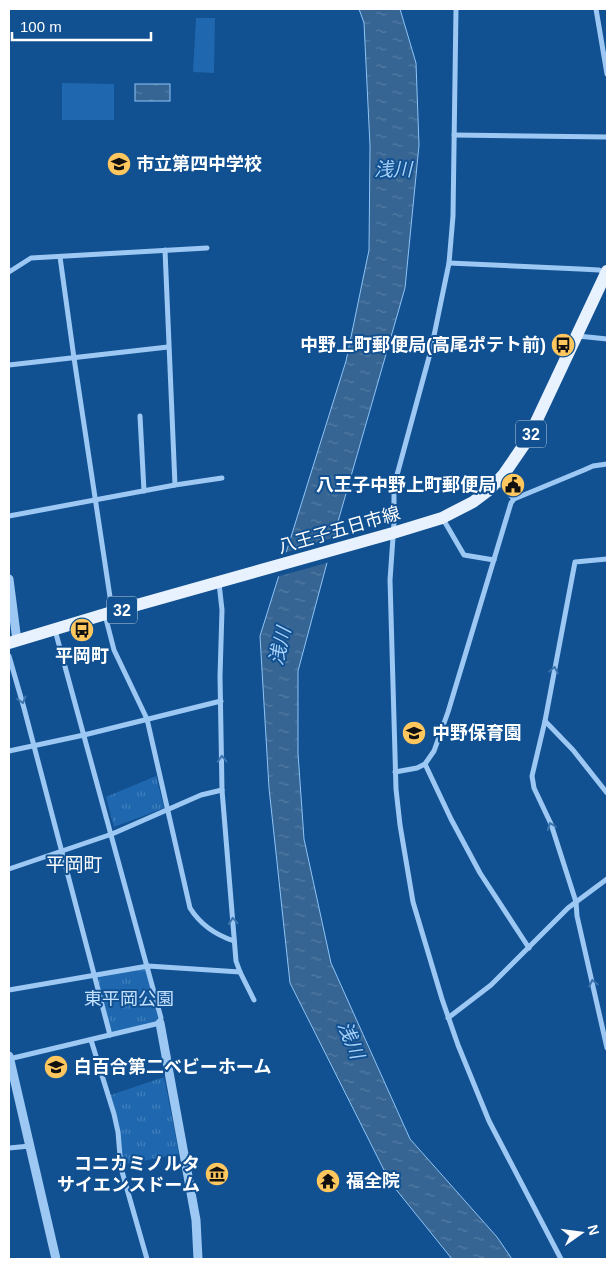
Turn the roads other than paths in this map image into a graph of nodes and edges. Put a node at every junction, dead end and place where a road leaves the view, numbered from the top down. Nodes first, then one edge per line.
1 (456, 9) edge
2 (596, 9) edge
3 (606, 64) edge
4 (607, 74) edge
5 (454, 135) junction
6 (607, 137) edge
7 (207, 248) dead end
8 (166, 250) junction
9 (60, 257) junction
10 (450, 263) junction
11 (9, 272) edge
12 (607, 272) edge
13 (577, 335) junction
14 (607, 339) edge
15 (168, 347) junction
16 (74, 358) junction
17 (9, 365) edge
18 (140, 416) dead end
19 (607, 464) edge
20 (222, 478) dead end
21 (497, 481) junction
22 (175, 484) junction
23 (144, 491) junction
24 (96, 499) junction
25 (514, 499) junction
26 (9, 516) edge
27 (442, 518) junction
28 (391, 533) junction
29 (607, 559) edge
30 (494, 560) junction
31 (9, 579) edge
32 (223, 581) junction
33 (109, 613) junction
34 (55, 630) junction
35 (13, 642) edge
36 (9, 656) edge
37 (221, 701) junction
38 (147, 718) junction
39 (545, 721) junction
40 (84, 735) junction
41 (34, 745) junction
42 (9, 751) edge
43 (426, 764) junction
44 (395, 772) junction
45 (222, 790) junction
46 (607, 793) edge
47 (168, 809) junction
48 (112, 834) junction
49 (62, 852) junction
50 (9, 870) edge
51 (607, 879) edge
52 (576, 902) junction
53 (234, 941) junction
54 (529, 948) junction
55 (148, 966) junction
56 (240, 972) junction
57 (95, 974) junction
58 (9, 990) edge
59 (254, 1000) dead end
60 (448, 1018) junction
61 (160, 1023) junction
62 (110, 1035) junction
63 (91, 1040) junction
64 (607, 1048) edge
65 (9, 1058) edge
66 (12, 1086) edge
67 (30, 1146) junction
68 (9, 1148) edge
69 (56, 1259) edge
70 (147, 1259) edge
71 (198, 1259) edge
72 (561, 1259) edge

1 - 5 street
2 - 3 street
3 - 4 street
5 - 6 street
5 - 10 street
7 - 8 street
8 - 9 street
8 - 15 street
9 - 11 street
9 - 16 street
10 - 12 street
10 - 28 street
12 - 13 main road, 八王子五日市線 / 32
13 - 14 street
13 - 21 main road, 八王子五日市線 / 32
15 - 16 street
15 - 22 street
16 - 17 street
16 - 24 street
18 - 23 street
19 - 25 street
20 - 22 street
21 - 25 street
21 - 27 main road, 八王子五日市線 / 32
22 - 23 street
23 - 24 street
24 - 26 street
24 - 33 street
25 - 30 street
27 - 28 main road, 八王子五日市線 / 32
27 - 30 street
28 - 32 main road, 八王子五日市線 / 32
28 - 44 street
39 -> 29 street
30 - 43 street
31 - 35 street
32 - 33 main road, 八王子五日市線 / 32
32 - 37 street
33 - 34 main road, 八王子五日市線 / 32
33 - 38 street
34 - 35 main road, 八王子五日市線 / 32
34 - 40 street
36 -> 41 street
37 - 38 street
45 -> 37 street
38 - 40 street
38 - 47 street
39 - 46 street
52 -> 39 street
40 - 41 street
40 - 48 street
41 - 42 street
41 - 49 street
43 - 44 street
43 - 54 street
44 - 60 street
45 - 47 street
53 -> 45 street
47 - 48 street
47 - 53 street
48 - 49 street
48 - 55 street
49 - 50 street
49 - 57 street
51 - 52 street
52 - 54 street
64 -> 52 street
53 - 56 street
54 - 60 street
55 - 56 street
55 - 57 street
55 - 61 street
56 - 59 street
57 - 58 street
57 - 62 street
60 - 72 street
61 - 62 street
61 - 71 street
62 - 63 street
63 - 65 street
63 - 70 street
65 - 66 street
66 - 67 street
67 - 68 street
67 - 69 street

